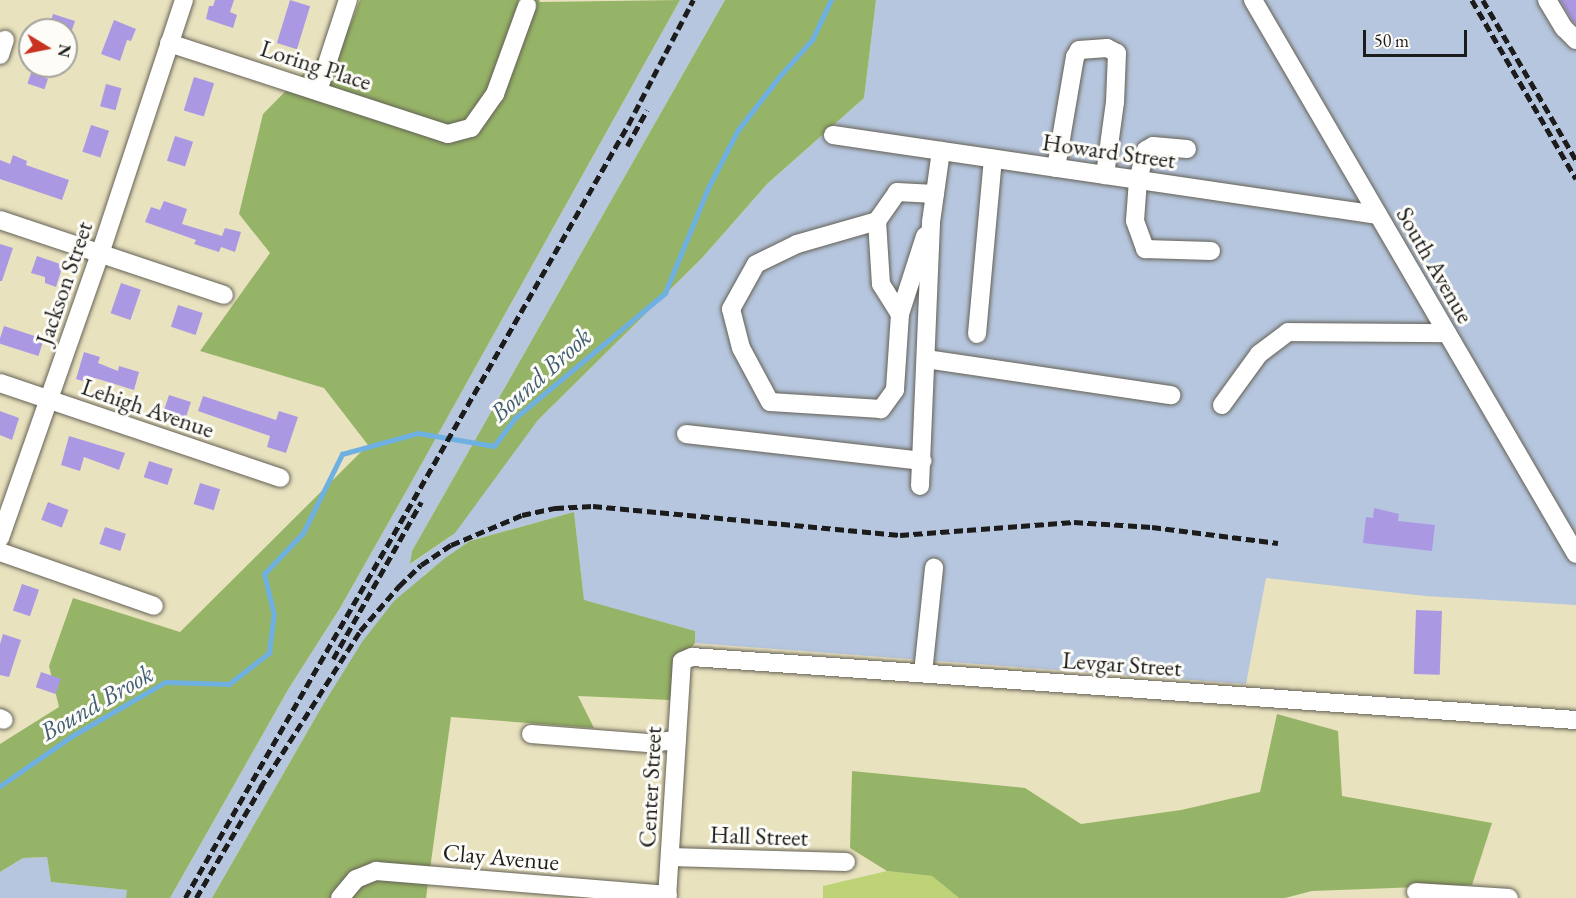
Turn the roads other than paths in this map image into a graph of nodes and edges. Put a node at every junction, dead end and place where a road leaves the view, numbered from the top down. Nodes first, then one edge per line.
1 (184, 0) edge
2 (348, 0) edge
3 (1253, 0) edge
4 (1547, 0) edge
5 (527, 6) dead end
6 (1576, 40) edge
7 (169, 43) junction
8 (318, 91) junction
9 (833, 135) dead end
10 (1187, 149) dead end
11 (941, 151) junction
12 (993, 159) junction
13 (1056, 168) junction
14 (1105, 175) junction
15 (1138, 180) junction
16 (935, 194) junction
17 (1378, 215) junction
18 (0, 220) edge
19 (877, 221) junction
20 (931, 222) junction
21 (1211, 251) dead end
22 (100, 254) junction
23 (224, 295) dead end
24 (900, 314) junction
25 (1447, 333) junction
26 (977, 334) dead end
27 (926, 359) junction
28 (0, 383) edge
29 (1171, 395) dead end
30 (50, 400) junction
31 (1222, 405) dead end
32 (686, 434) dead end
33 (922, 461) junction
34 (280, 478) dead end
35 (920, 486) dead end
36 (0, 538) edge
37 (0, 552) edge
38 (1576, 554) edge
39 (934, 567) dead end
40 (154, 606) dead end
41 (923, 673) junction
42 (680, 678) joint
43 (1576, 720) edge
44 (531, 734) dead end
45 (677, 740) junction
46 (670, 857) junction
47 (846, 862) dead end
48 (1416, 892) dead end
49 (668, 896) edge
50 (340, 898) edge
51 (1509, 898) edge

1 - 7 street, Jackson Street
2 - 8 street
3 - 17 street, South Avenue
4 - 6 street
5 - 8 street, Loring Place
7 - 8 street, Loring Place
7 - 22 street, Jackson Street
9 - 11 street, Howard Street
10 - 15 street
11 - 12 street, Howard Street
11 - 16 street
12 - 13 street, Howard Street
12 - 26 street
13 - 14 street, Howard Street
13 - 14 street
14 - 15 street, Howard Street
15 - 17 street, Howard Street
15 - 21 street
16 - 19 street
16 - 20 street
17 - 25 street, South Avenue
18 - 22 street
19 - 24 street
19 - 24 street
20 - 24 street
20 - 27 street
22 - 23 street
22 - 30 street, Jackson Street
25 - 31 street
25 - 38 street, South Avenue
27 - 29 street
27 - 33 street
28 - 30 street, Lehigh Avenue
30 - 34 street, Lehigh Avenue
30 - 36 street, Jackson Street
32 - 33 street
33 - 35 street
37 - 40 street
39 - 41 street
41 - 42 street, Levgar Street
41 - 43 street, Levgar Street
42 - 45 street, Center Street
44 - 45 street
45 - 46 street, Center Street
46 - 47 street, Hall Street
46 - 49 street, Center Street
48 - 51 street
49 - 50 street, Clay Avenue

